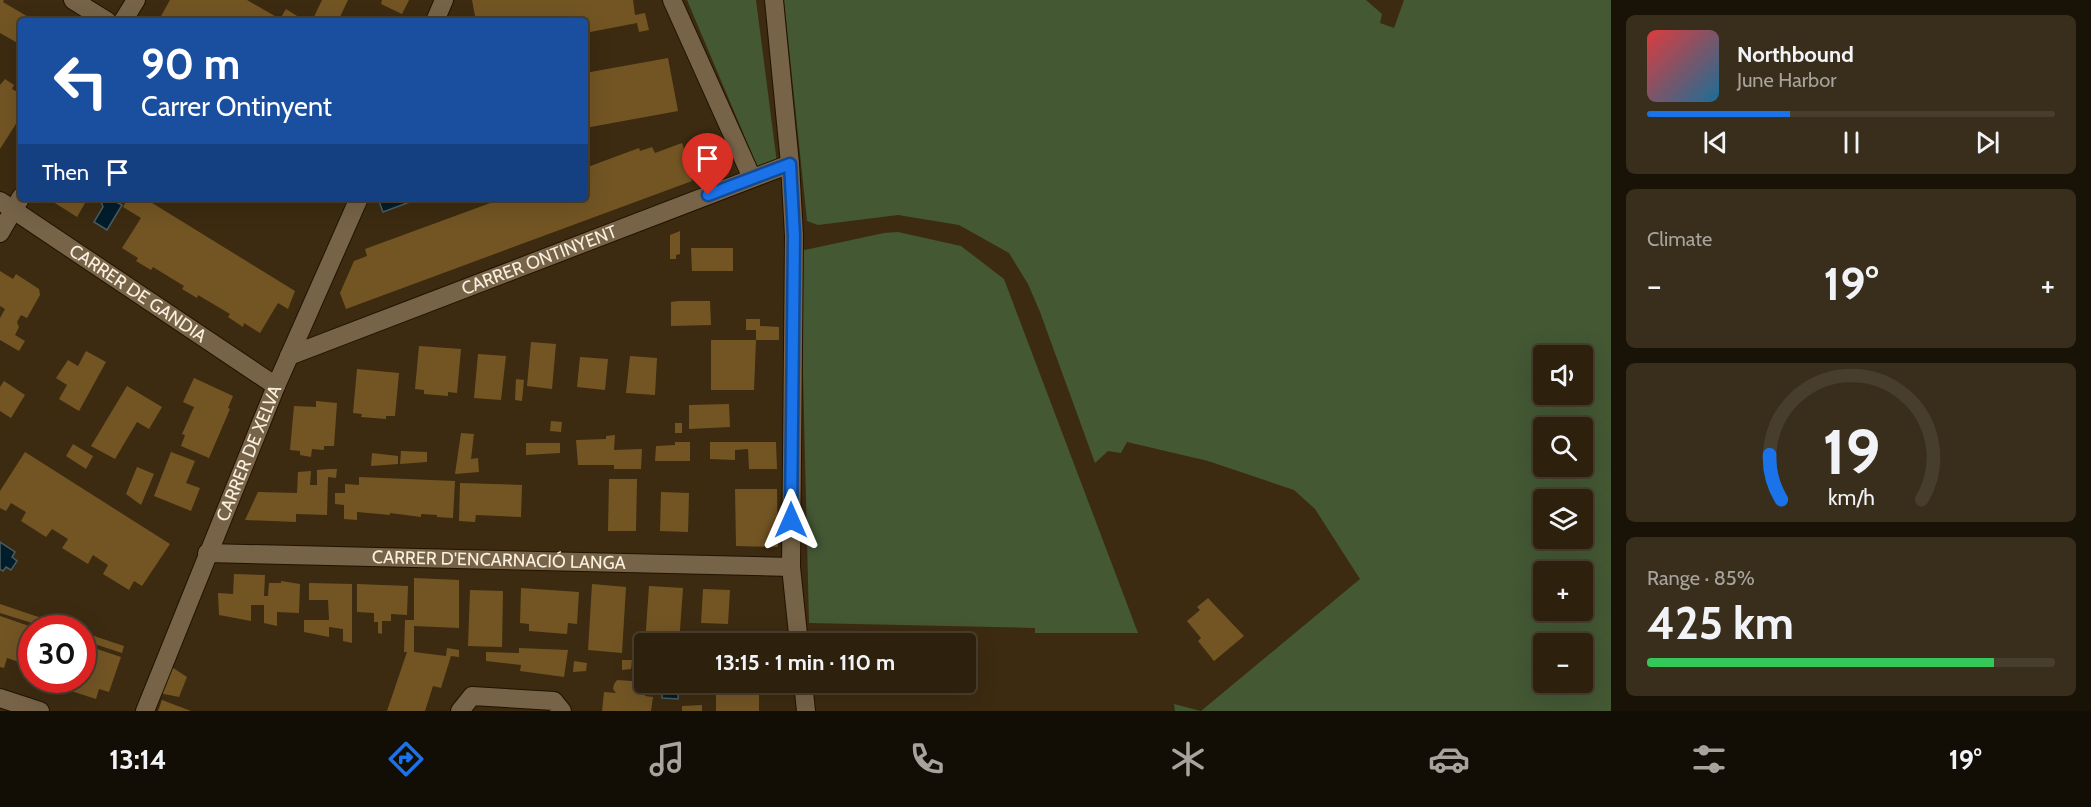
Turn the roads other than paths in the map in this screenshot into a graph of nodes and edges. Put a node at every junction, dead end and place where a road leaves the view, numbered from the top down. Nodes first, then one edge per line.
1 (73, 0) edge
2 (136, 0) edge
3 (444, 0) edge
4 (672, 0) edge
5 (774, 0) edge
6 (102, 18) edge
7 (125, 18) edge
8 (436, 18) edge
9 (790, 164) junction
10 (752, 178) junction
11 (358, 201) edge
12 (12, 202) edge
13 (0, 233) edge
14 (289, 356) junction
15 (276, 386) junction
16 (207, 553) junction
17 (791, 567) junction
18 (798, 633) edge
19 (804, 693) edge
20 (0, 698) edge
21 (40, 711) edge
22 (145, 711) edge
23 (460, 711) edge
24 (562, 711) edge
25 (806, 711) edge

1 - 6 street
2 - 7 street
3 - 8 street
4 - 10 street
5 - 9 street
9 - 10 street, CARRER ONTINYENT
9 - 17 street
10 - 14 street, CARRER ONTINYENT
11 - 14 street, CARRER DE XELVA
12 - 13 street
12 - 15 street, CARRER DE GANDIA
14 - 15 street, CARRER DE XELVA
15 - 16 street, CARRER DE XELVA
16 - 17 street, CARRER D'ENCARNACIÓ LANGA
16 - 22 street, CARRER DE XELVA
17 - 18 street
19 - 25 street
20 - 21 street
23 - 24 street

